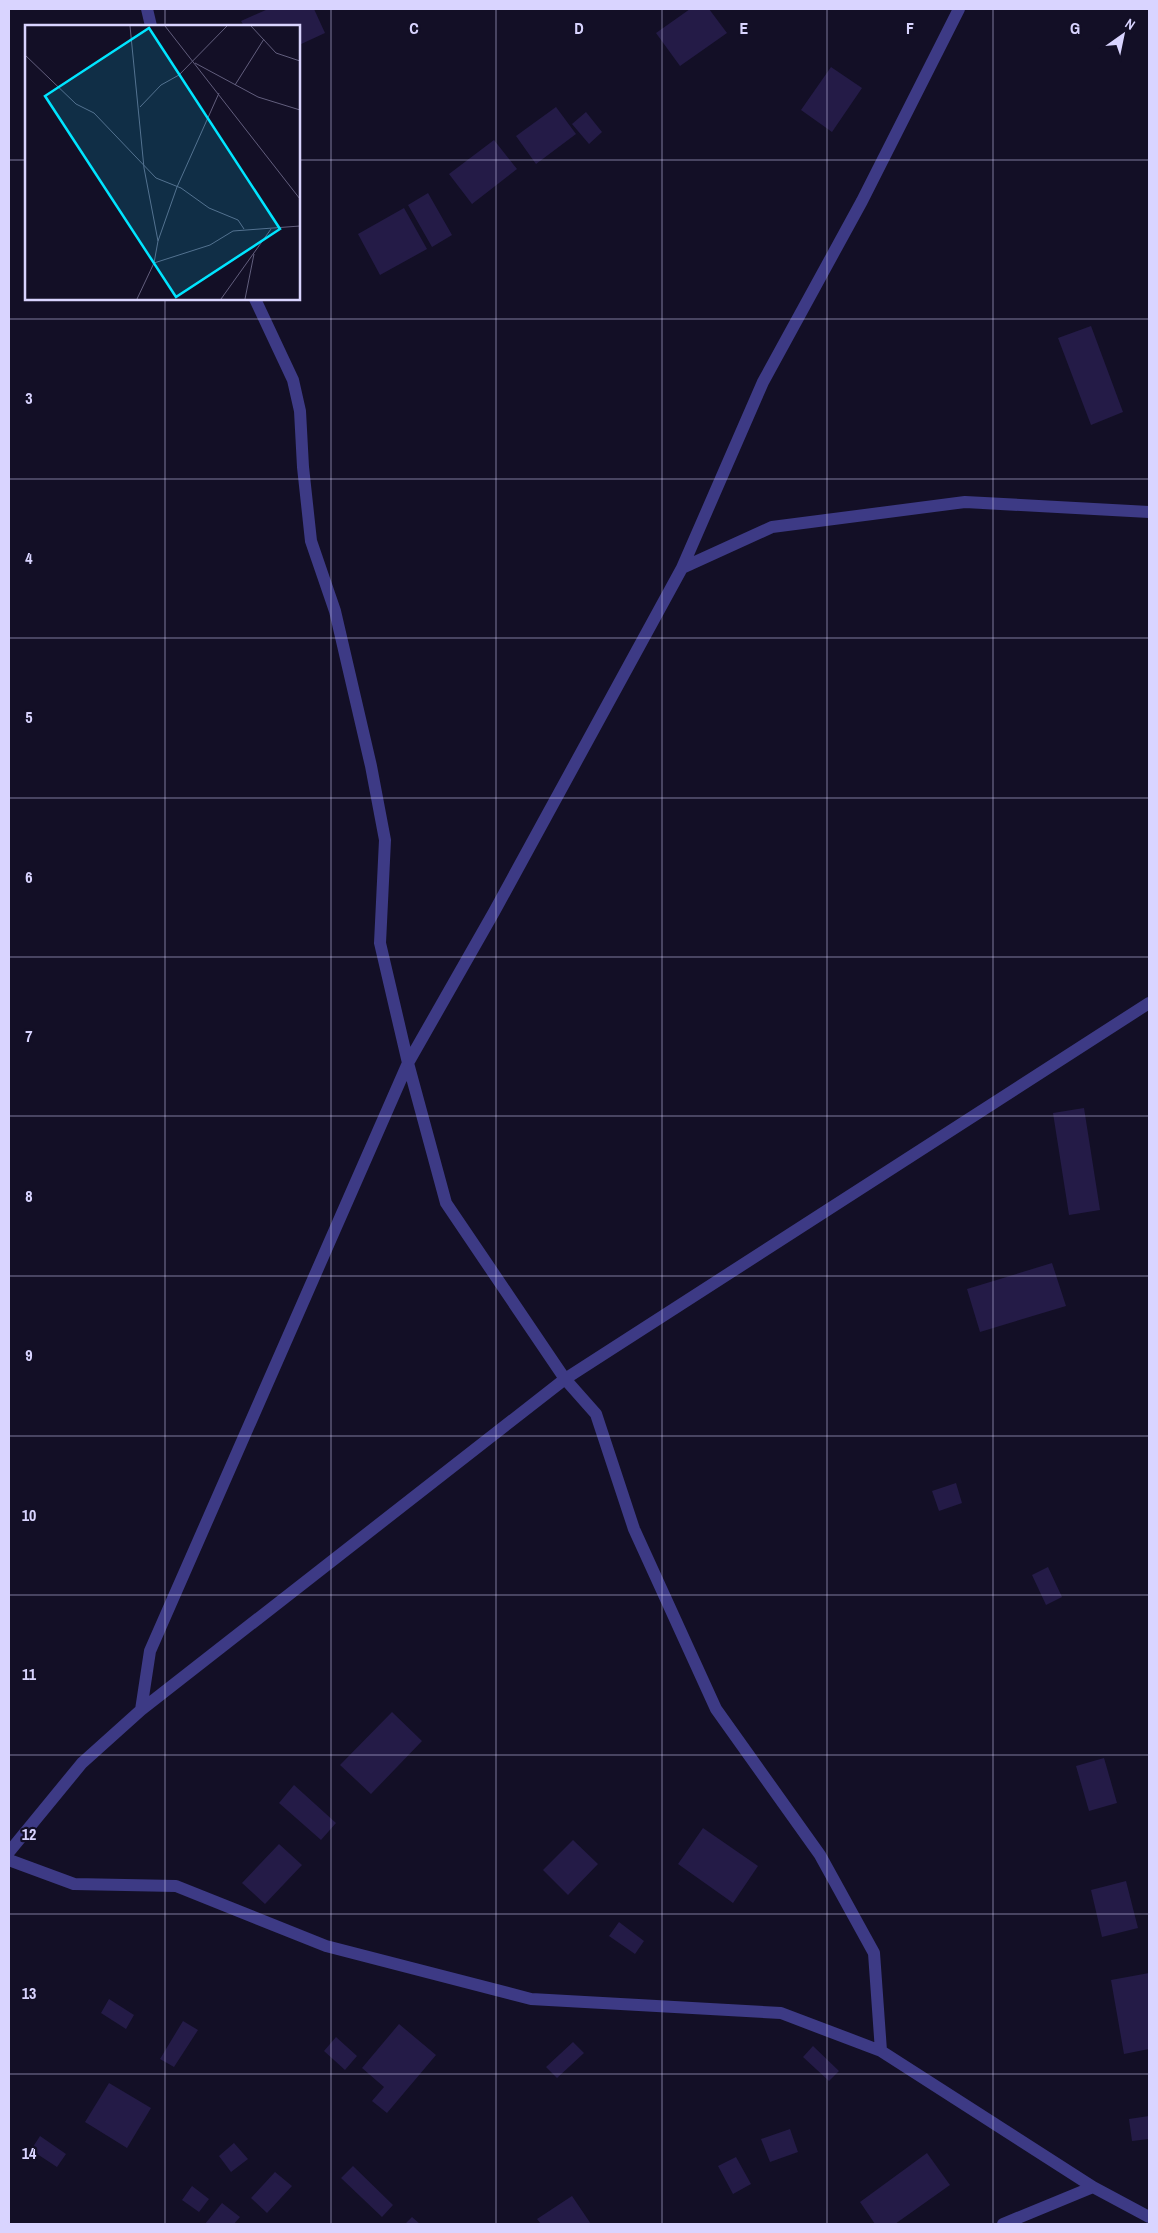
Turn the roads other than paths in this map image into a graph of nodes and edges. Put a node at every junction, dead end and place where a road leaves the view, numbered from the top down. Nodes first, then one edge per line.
1 (147, 9) edge
2 (959, 9) edge
3 (151, 25) edge
4 (255, 300) edge
5 (1149, 512) edge
6 (682, 568) junction
7 (1149, 1003) edge
8 (408, 1063) junction
9 (565, 1379) junction
10 (141, 1710) junction
11 (9, 1852) edge
12 (9, 1860) edge
13 (882, 2051) junction
14 (1093, 2186) junction
15 (1149, 2217) edge
16 (1003, 2224) edge

1 - 3 street
2 - 6 street
4 - 8 street
5 - 6 street
6 - 8 street
7 - 9 street
8 - 9 street
8 - 10 street
9 - 10 street
9 - 13 street
10 - 11 street
12 - 13 street
13 - 14 street
14 - 15 street
14 - 16 street

